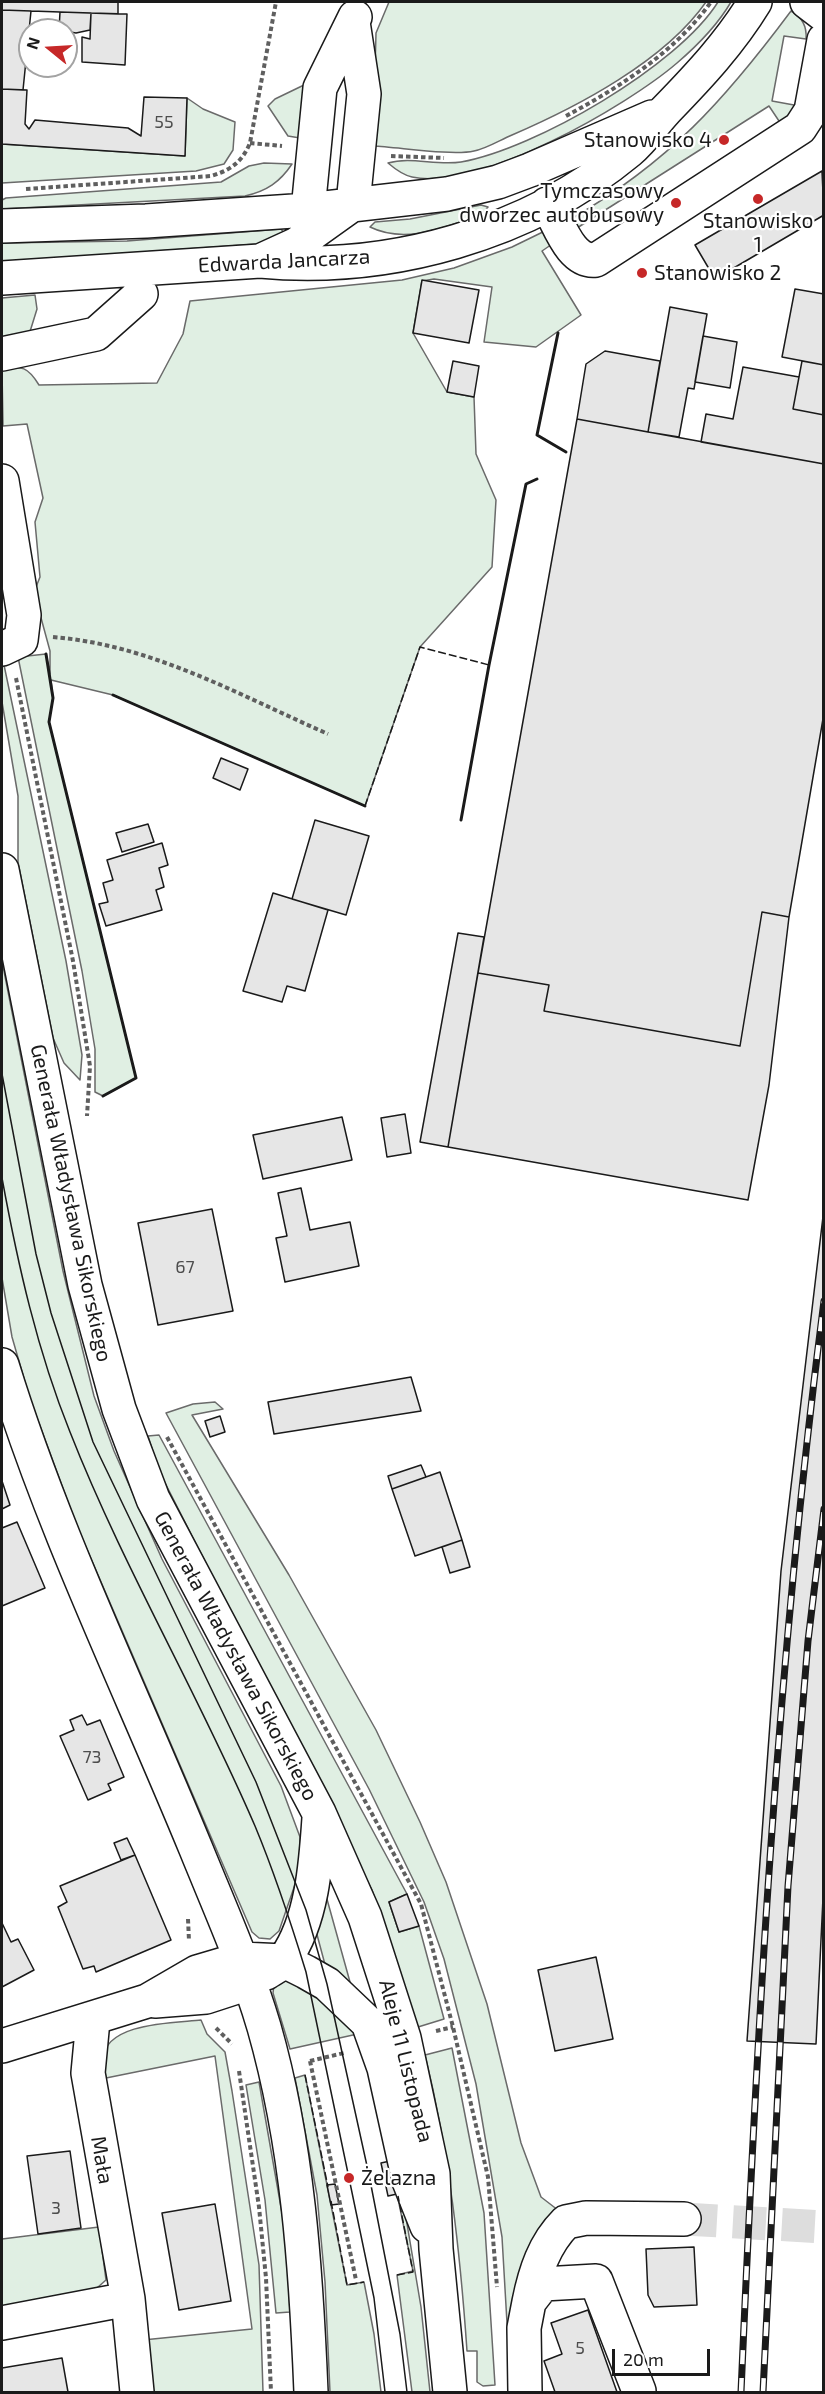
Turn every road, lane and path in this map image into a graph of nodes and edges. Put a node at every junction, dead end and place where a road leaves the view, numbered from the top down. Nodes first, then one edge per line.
1 (276, 2) edge
2 (711, 2) edge
3 (755, 2) edge
4 (807, 2) edge
5 (358, 12) edge
6 (824, 15) edge
7 (824, 40) edge
8 (667, 109) junction
9 (563, 117) dead end
10 (250, 142) junction
11 (314, 150) junction
12 (358, 154) junction
13 (447, 158) dead end
14 (16, 190) dead end
15 (547, 204) junction
16 (329, 212) junction
17 (2, 226) edge
18 (397, 254) junction
19 (260, 261) junction
20 (2, 278) edge
21 (141, 294) dead end
22 (2, 354) edge
23 (2, 481) edge
24 (10, 644) edge
25 (328, 734) dead end
26 (2, 870) edge
27 (87, 1124) dead end
28 (2, 1365) edge
29 (164, 1431) dead end
30 (319, 1814) junction
31 (189, 1910) dead end
32 (284, 1961) junction
33 (245, 1971) junction
34 (202, 1985) junction
35 (93, 2020) junction
36 (2, 2046) edge
37 (233, 2049) dead end
38 (310, 2061) dead end
39 (238, 2067) dead end
40 (684, 2218) tunnel mouth
41 (436, 2249) junction
42 (356, 2280) dead end
43 (498, 2293) dead end
44 (128, 2299) junction
45 (529, 2302) junction
46 (2, 2323) edge
47 (639, 2391) dead end
48 (137, 2392) edge
49 (271, 2392) edge
50 (311, 2392) edge
51 (450, 2392) edge
52 (525, 2392) edge

1 - 10 path
2 - 9 path
3 - 8 main road, Edwarda Jancarza
4 - 6 main road
5 - 11 main road
5 - 12 main road
7 - 15 main road
8 - 15 main road, Edwarda Jancarza
8 - 16 main road, Edwarda Jancarza
10 - 11 path
10 - 14 path
11 - 16 main road
12 - 13 path
12 - 16 main road
15 - 18 main road, Edwarda Jancarza
16 - 17 main road, Edwarda Jancarza
16 - 18 main road
16 - 19 main road
18 - 19 main road, Edwarda Jancarza
19 - 20 main road, Edwarda Jancarza
21 - 22 main road
23 - 24 main road
24 - 25 path
24 - 27 path
26 - 30 main road, Generała Władysława Sikorskiego
28 - 33 main road
29 - 43 path
30 - 32 main road
30 - 41 main road, Aleje 11 Listopada
31 - 34 path
32 - 33 main road
32 - 41 main road
33 - 34 main road
33 - 50 main road
34 - 35 main road
34 - 37 path
35 - 36 main road
35 - 44 main road, Mała
38 - 42 path
39 - 49 path
40 - 45 main road
41 - 51 main road, Aleje 11 Listopada
44 - 46 main road
44 - 48 main road, Mała
45 - 47 main road
45 - 52 main road

